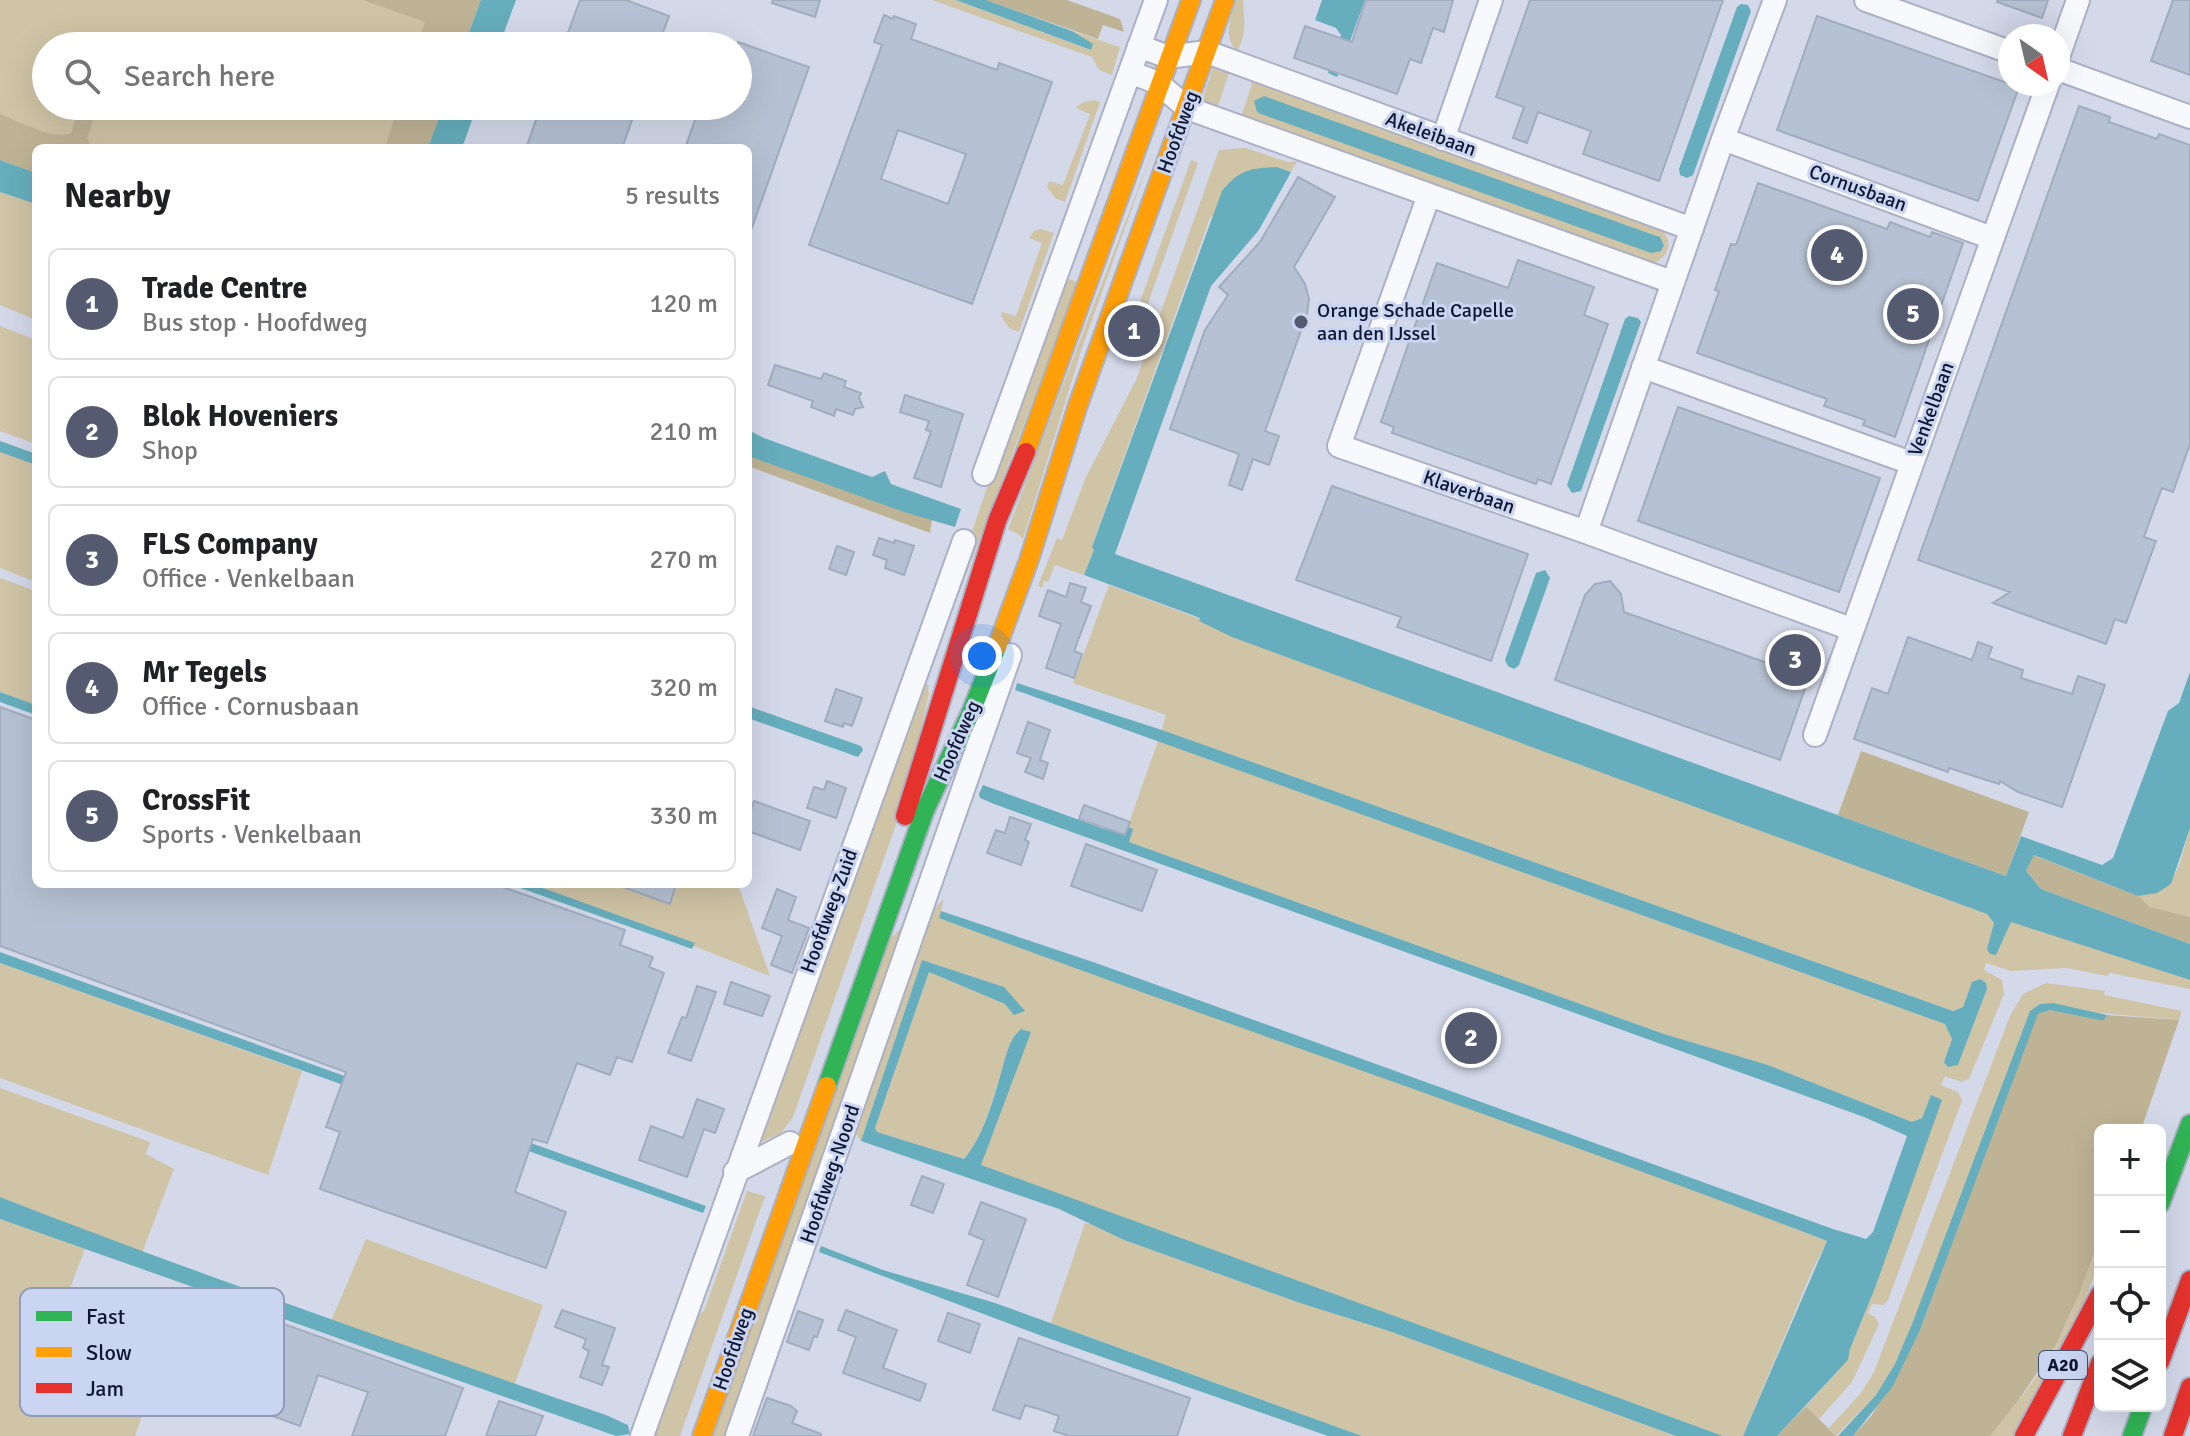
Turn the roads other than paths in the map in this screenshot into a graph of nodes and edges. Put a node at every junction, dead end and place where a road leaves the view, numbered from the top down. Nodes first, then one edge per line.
1 (1156, 0) edge
2 (1191, 0) edge
3 (1225, 0) edge
4 (1491, 0) edge
5 (1775, 0) edge
6 (1866, 0) edge
7 (2078, 0) edge
8 (2070, 24) edge
9 (1139, 46) junction
10 (1998, 48) edge
11 (1207, 52) junction
12 (1168, 57) junction
13 (1130, 72) junction
14 (2070, 73) edge
15 (1158, 83) junction
16 (2044, 96) edge
17 (1187, 108) junction
18 (2190, 117) edge
19 (1443, 139) junction
20 (1723, 139) junction
21 (1429, 195) junction
22 (1692, 229) junction
23 (1992, 238) junction
24 (1672, 282) junction
25 (1643, 367) junction
26 (1911, 463) junction
27 (984, 474) dead end
28 (1586, 532) junction
29 (964, 541) dead end
30 (990, 546) junction
31 (1026, 587) junction
32 (1851, 629) junction
33 (961, 637) junction
34 (923, 651) junction
35 (945, 689) junction
36 (1815, 735) dead end
37 (904, 873) junction
38 (923, 906) junction
39 (885, 923) junction
40 (2190, 1122) edge
41 (790, 1143) junction
42 (2166, 1167) edge
43 (735, 1172) junction
44 (2163, 1196) edge
45 (2190, 1280) edge
46 (2094, 1305) edge
47 (2166, 1346) edge
48 (2094, 1379) edge
49 (2190, 1387) edge
50 (2141, 1412) edge
51 (642, 1436) edge
52 (686, 1436) edge
53 (702, 1436) edge
54 (737, 1436) edge
55 (2024, 1436) edge
56 (2072, 1436) edge
57 (2132, 1436) edge
58 (2173, 1436) edge

1 - 9 street
2 - 12 main road, Hoofdweg
3 - 11 main road, Hoofdweg
4 - 19 street
5 - 20 street
6 - 10 street
7 - 8 street
9 - 12 street
9 - 13 street
11 - 12 street, Akeleibaan
11 - 17 main road, Hoofdweg
11 - 19 street, Akeleibaan
12 - 15 main road, Hoofdweg
13 - 15 street, Hoofdweg
13 - 27 street
14 - 18 street
15 - 17 street
15 - 30 main road, Hoofdweg
16 - 23 street, Venkelbaan
17 - 21 street
17 - 31 main road, Hoofdweg
19 - 22 street, Akeleibaan
20 - 22 street
20 - 23 street, Cornusbaan
21 - 24 street
21 - 28 street, Klaverbaan
22 - 24 street
23 - 26 street, Venkelbaan
24 - 25 street
25 - 26 street
25 - 28 street
26 - 32 street, Venkelbaan
28 - 32 street, Klaverbaan
29 - 34 street, Hoofdweg-Zuid
30 - 31 main road
30 - 33 main road, Hoofdweg
31 - 37 main road, Hoofdweg
31 - 38 street, Hoofdweg-Noord
32 - 36 street, Venkelbaan
33 - 34 street
33 - 35 main road, Hoofdweg
34 - 35 street
34 - 43 street, Hoofdweg-Zuid
35 - 41 main road, Hoofdweg
37 - 38 street
37 - 39 main road, Hoofdweg
38 - 39 street
38 - 54 street, Hoofdweg-Noord
39 - 53 main road, Hoofdweg
40 - 42 main road
40 - 44 main road
41 - 43 street
41 - 52 main road, Hoofdweg
43 - 51 street, Hoofdweg-Zuid
45 - 47 main road
46 - 55 main road, A20
48 - 56 main road, A20
49 - 58 main road
50 - 57 main road

